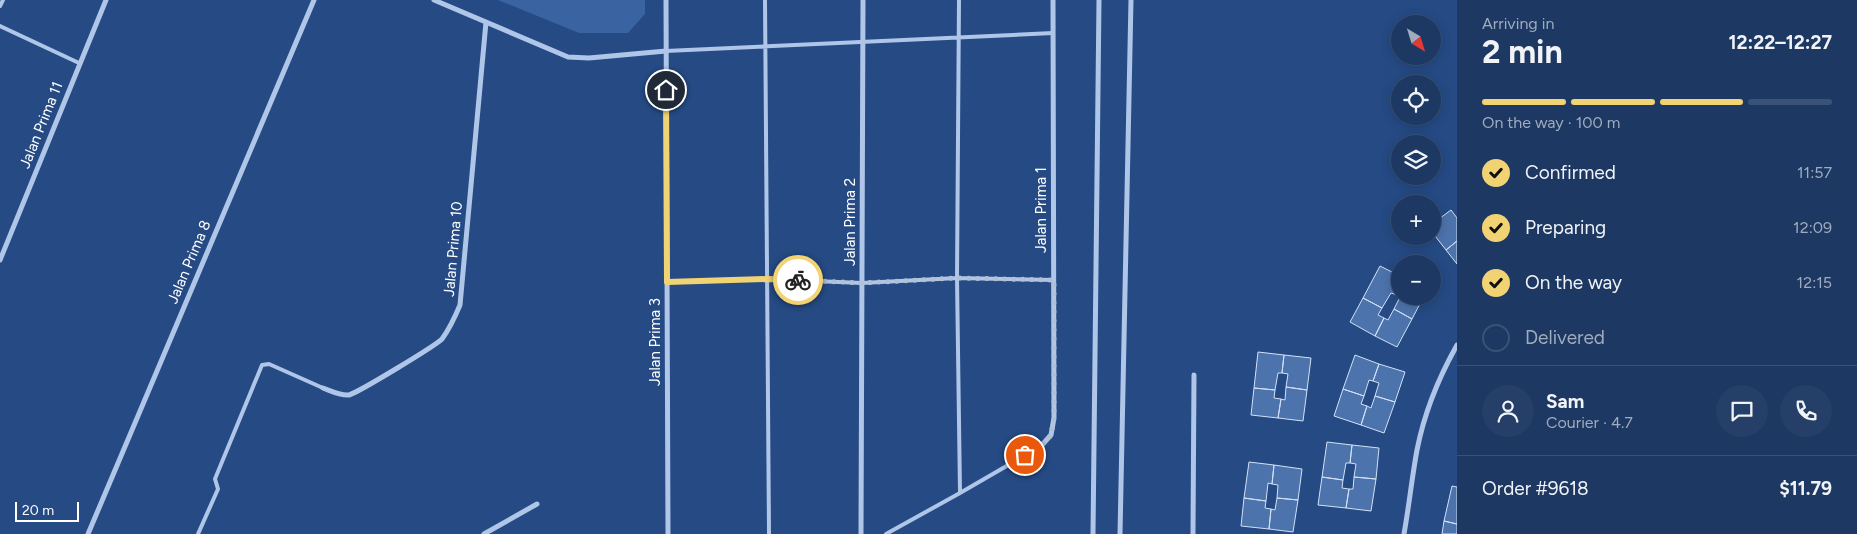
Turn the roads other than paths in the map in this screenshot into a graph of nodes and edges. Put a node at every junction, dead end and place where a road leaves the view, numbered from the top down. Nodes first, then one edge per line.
1 (3, 0) edge
2 (106, 0) edge
3 (314, 0) edge
4 (434, 0) edge
5 (666, 0) edge
6 (765, 0) edge
7 (863, 0) edge
8 (959, 0) edge
9 (1053, 0) edge
10 (1098, 0) edge
11 (1131, 0) edge
12 (0, 6) edge
13 (486, 22) junction
14 (0, 26) edge
15 (1053, 33) junction
16 (959, 37) junction
17 (864, 42) junction
18 (765, 46) junction
19 (666, 52) junction
20 (79, 63) junction
21 (0, 260) edge
22 (957, 278) junction
23 (768, 279) junction
24 (1054, 280) junction
25 (667, 282) junction
26 (862, 283) junction
27 (1457, 345) edge
28 (1194, 375) dead end
29 (323, 388) joint
30 (1041, 446) joint
31 (960, 493) junction
32 (537, 504) dead end
33 (90, 533) edge
34 (198, 534) edge
35 (484, 534) edge
36 (668, 534) edge
37 (769, 534) edge
38 (861, 534) edge
39 (886, 534) edge
40 (1093, 534) edge
41 (1120, 534) edge
42 (1193, 534) edge
43 (1404, 534) edge

1 - 12 lane
2 - 20 street, Jalan Prima 11
3 - 33 street, Jalan Prima 8
4 - 13 street
5 - 19 street, Jalan Prima 3
6 - 18 lane
7 - 17 street, Jalan Prima 2
8 - 16 lane
9 - 15 street, Jalan Prima 1
10 - 40 street
11 - 41 street
13 - 19 street
13 - 29 street, Jalan Prima 10
14 - 20 lane
15 - 16 lane
15 - 24 street, Jalan Prima 1
16 - 17 lane
16 - 22 lane
17 - 18 lane
17 - 26 street, Jalan Prima 2
18 - 19 lane
18 - 23 lane
19 - 25 street, Jalan Prima 3
20 - 21 street, Jalan Prima 11
22 - 24 lane
22 - 26 lane
22 - 31 lane
23 - 25 lane
23 - 26 lane
23 - 37 lane
24 - 30 street, Jalan Prima 1
25 - 36 street, Jalan Prima 3
26 - 38 street, Jalan Prima 2
27 - 43 street
28 - 42 street
29 - 34 lane
30 - 31 lane
31 - 39 lane
32 - 35 street

